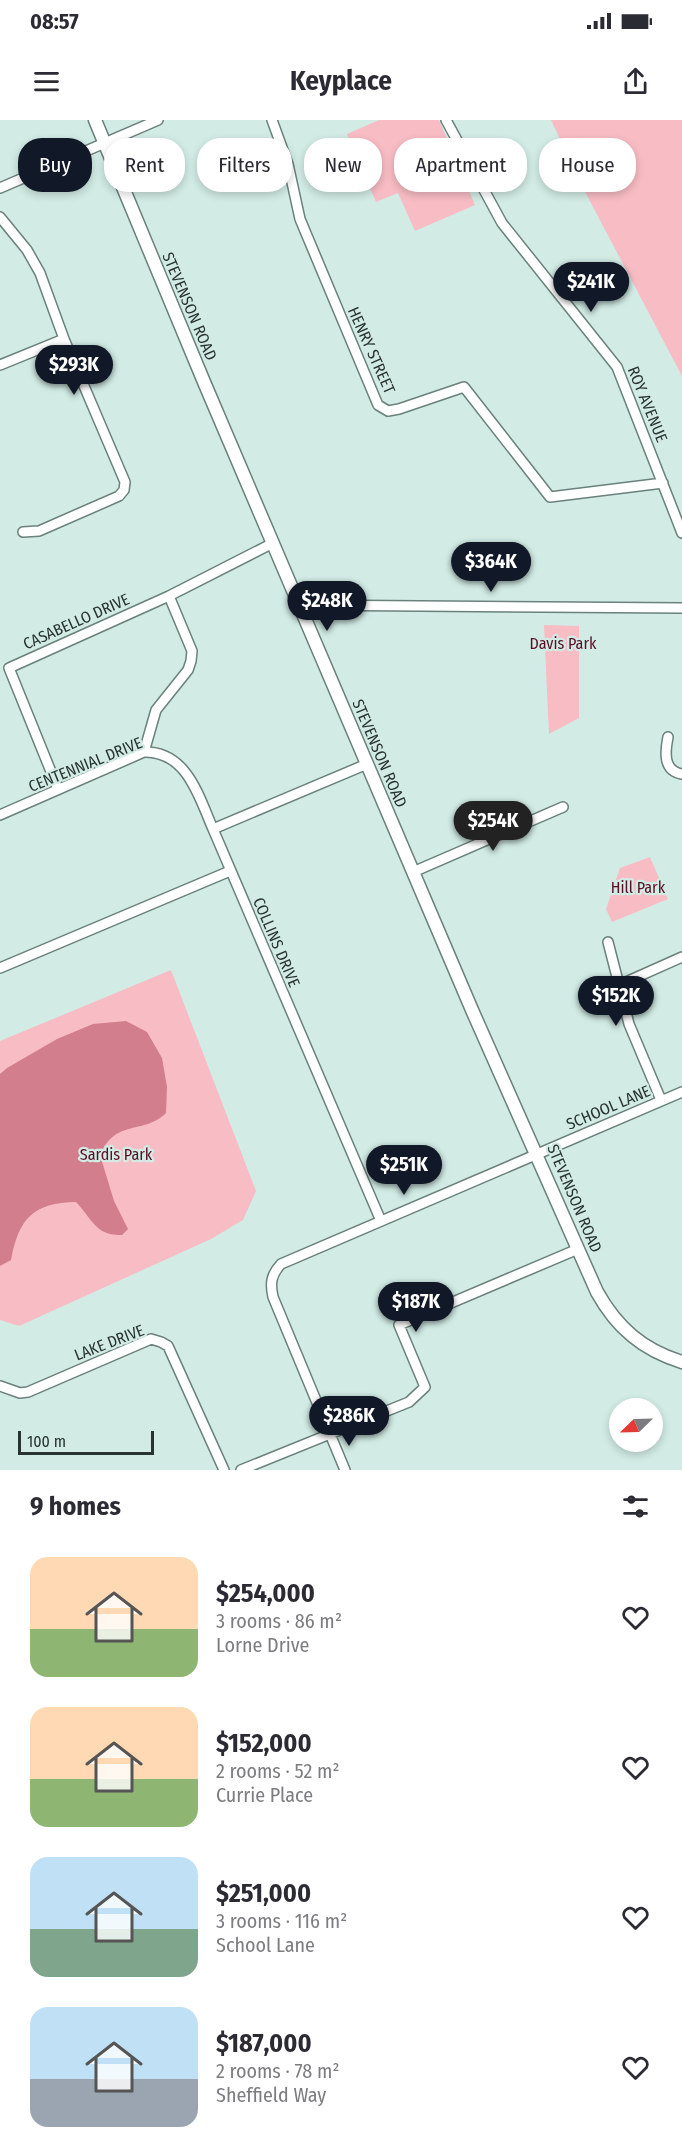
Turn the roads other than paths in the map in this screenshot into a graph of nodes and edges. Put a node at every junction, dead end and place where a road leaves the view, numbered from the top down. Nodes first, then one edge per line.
1 (95, 120) edge
2 (158, 120) edge
3 (272, 120) edge
4 (446, 120) edge
5 (116, 138) edge
6 (104, 143) joint
7 (0, 188) edge
8 (125, 192) edge
9 (0, 217) edge
10 (64, 339) junction
11 (0, 365) edge
12 (663, 483) junction
13 (23, 532) dead end
14 (682, 533) edge
15 (273, 543) junction
16 (169, 596) junction
17 (299, 605) junction
18 (682, 608) edge
19 (668, 737) dead end
20 (144, 752) junction
21 (367, 764) junction
22 (682, 774) edge
23 (58, 789) junction
24 (563, 807) dead end
25 (0, 815) edge
26 (213, 829) junction
27 (230, 871) junction
28 (413, 872) junction
29 (608, 942) dead end
30 (682, 957) edge
31 (0, 968) edge
32 (617, 986) junction
33 (682, 1092) edge
34 (661, 1100) junction
35 (537, 1154) junction
36 (381, 1221) junction
37 (578, 1249) junction
38 (682, 1362) edge
39 (0, 1386) edge
40 (329, 1434) junction
41 (224, 1470) edge
42 (241, 1470) edge
43 (345, 1470) edge

1 - 6 street, STEVENSON ROAD
2 - 5 street
3 - 12 street, HENRY STREET
4 - 12 street, ROY AVENUE
6 - 7 street
8 - 15 street, STEVENSON ROAD
9 - 10 street
10 - 11 street
10 - 13 street
12 - 14 street, ROY AVENUE
15 - 16 street, CASABELLO DRIVE
15 - 17 street, STEVENSON ROAD
16 - 20 street
16 - 23 street, CASABELLO DRIVE
17 - 18 street
17 - 21 street, STEVENSON ROAD
19 - 22 street
20 - 23 street, CENTENNIAL DRIVE
20 - 26 street, CENTENNIAL DRIVE
21 - 26 street
21 - 28 street, STEVENSON ROAD
23 - 25 street, CENTENNIAL DRIVE
24 - 28 street
26 - 27 street, COLLINS DRIVE
27 - 31 street
27 - 36 street, COLLINS DRIVE
28 - 35 street, STEVENSON ROAD
29 - 32 street
30 - 32 street
32 - 34 street
33 - 34 street, SCHOOL LANE
34 - 35 street, SCHOOL LANE
35 - 36 street, SCHOOL LANE
35 - 37 street, STEVENSON ROAD
36 - 40 street, SCHOOL LANE
37 - 38 street, STEVENSON ROAD
37 - 40 street
39 - 41 street, LAKE DRIVE
40 - 42 street
40 - 43 street

